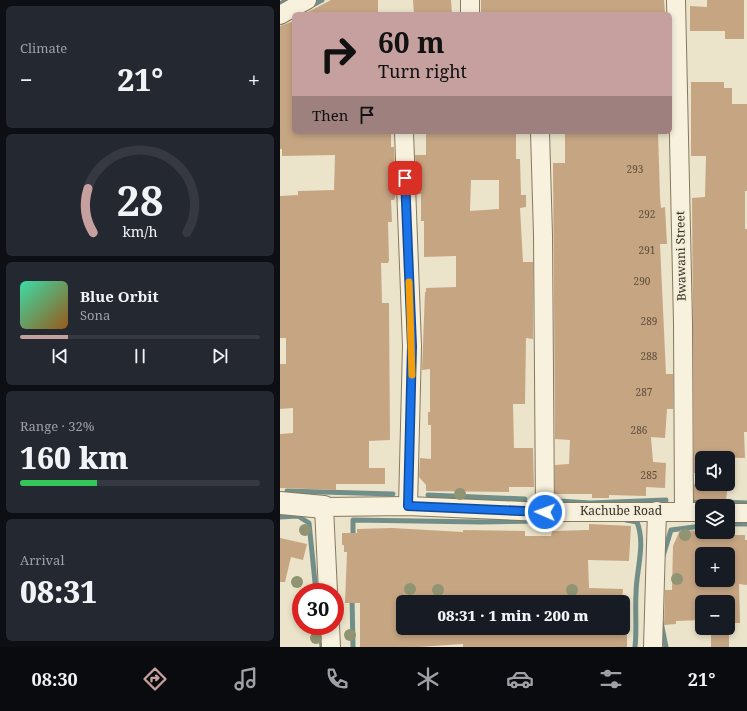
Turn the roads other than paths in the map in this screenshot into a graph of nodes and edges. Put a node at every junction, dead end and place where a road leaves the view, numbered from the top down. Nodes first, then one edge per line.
1 (307, 0) edge
2 (470, 0) edge
3 (676, 0) edge
4 (470, 12) edge
5 (280, 14) edge
6 (404, 134) edge
7 (540, 134) edge
8 (280, 503) edge
9 (408, 506) junction
10 (324, 507) junction
11 (657, 511) junction
12 (545, 512) junction
13 (684, 512) junction
14 (695, 512) edge
15 (735, 513) edge
16 (747, 513) edge
17 (328, 583) edge
18 (330, 635) edge
19 (331, 647) edge
20 (653, 647) edge

1 - 5 street
2 - 4 street
3 - 13 street, Bwawani Street
6 - 9 street
7 - 12 street
8 - 10 street
9 - 10 street, Kachube Road
9 - 12 street, Kachube Road
10 - 17 street
11 - 12 street, Kachube Road
11 - 13 street, Kachube Road
11 - 20 street
13 - 14 street, Kachube Road
15 - 16 street
18 - 19 street

